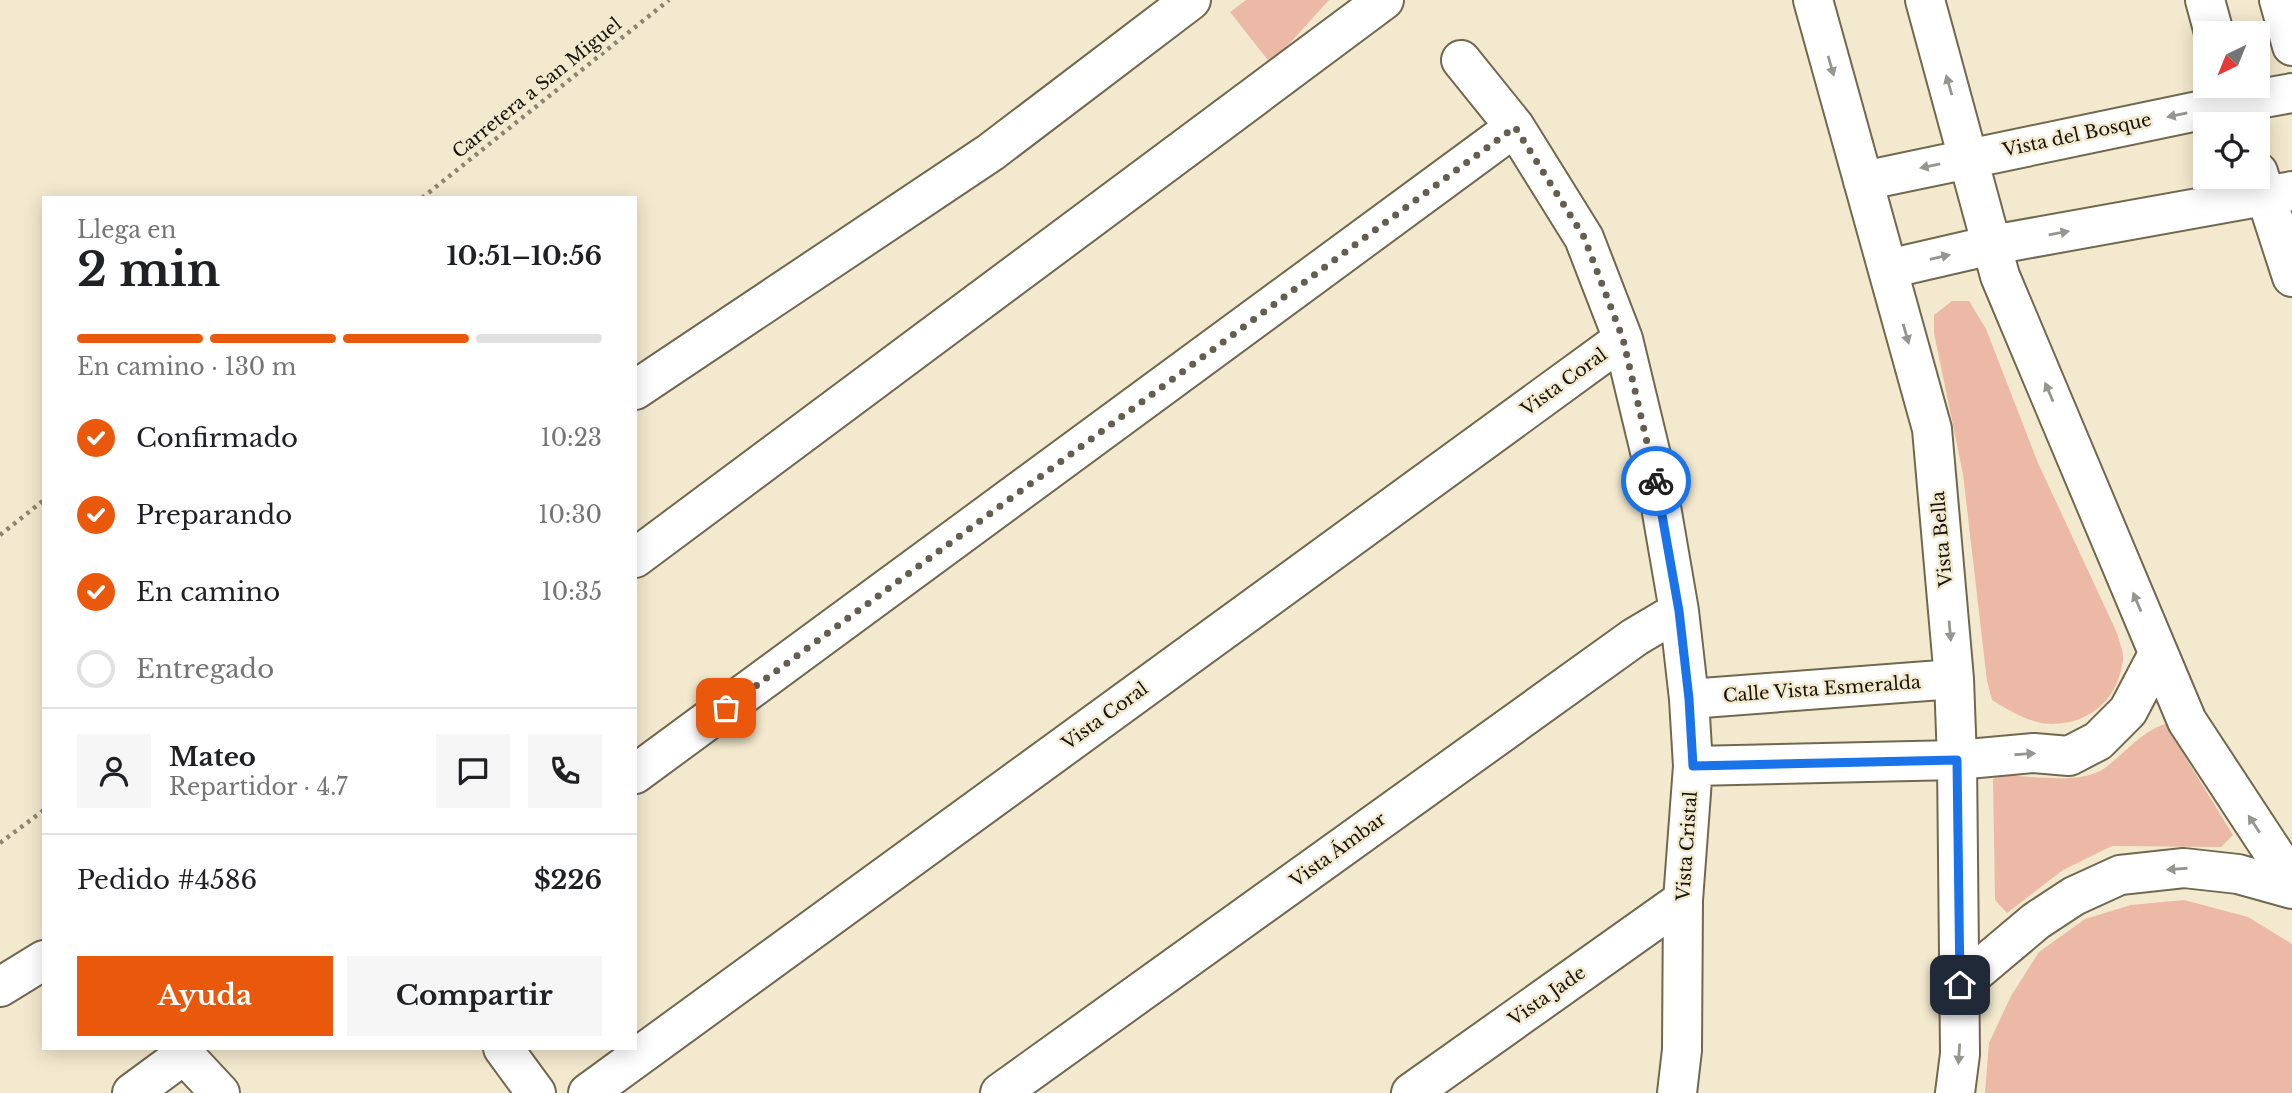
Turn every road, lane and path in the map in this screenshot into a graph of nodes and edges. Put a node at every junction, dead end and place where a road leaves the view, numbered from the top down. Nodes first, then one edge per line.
1 (669, 0) edge
2 (1191, 0) edge
3 (1384, 0) edge
4 (1813, 0) edge
5 (1925, 0) edge
6 (2205, 0) edge
7 (2279, 0) edge
8 (2211, 21) edge
9 (2292, 46) edge
10 (1461, 60) dead end
11 (2292, 93) edge
12 (2236, 104) edge
13 (1515, 127) junction
14 (1969, 158) junction
15 (1863, 181) junction
16 (2272, 185) edge
17 (424, 196) edge
18 (1992, 245) junction
19 (1888, 269) junction
20 (2292, 277) edge
21 (1623, 339) junction
22 (637, 389) edge
23 (42, 502) edge
24 (0, 535) edge
25 (637, 557) edge
26 (1679, 611) junction
27 (2158, 654) junction
28 (1954, 679) junction
29 (1689, 699) junction
30 (1957, 760) junction
31 (1693, 766) junction
32 (637, 773) edge
33 (42, 811) edge
34 (0, 842) edge
35 (2292, 881) edge
36 (2292, 889) edge
37 (1682, 900) junction
38 (42, 961) edge
39 (1960, 985) junction
40 (0, 987) edge
41 (504, 1050) edge
42 (182, 1051) edge
43 (132, 1093) edge
44 (220, 1093) edge
45 (536, 1093) edge
46 (588, 1093) edge
47 (1000, 1093) edge
48 (1411, 1093) edge
49 (1677, 1093) edge
50 (1955, 1093) edge

1 - 17 path, Carretera a San Miguel
2 - 22 street
3 - 25 street
4 -> 15 street, Vista Bella
14 -> 5 street
6 - 8 street
7 - 9 street
10 - 13 street, Vista Cristal
11 - 12 street, Vista del Bosque
12 -> 14 street, Vista del Bosque
13 - 21 street, Vista Cristal
13 - 32 street
14 -> 15 street, Vista del Bosque
14 - 18 street
15 - 19 street, Vista Bella
18 -> 16 street
16 - 20 street
19 -> 18 street
27 -> 18 street
19 -> 28 street, Vista Bella
21 - 26 street, Vista Cristal
21 - 46 street, Vista Coral
23 - 24 path
26 - 29 street, Vista Cristal
26 - 47 street, Vista Ámbar
30 -> 27 street
35 -> 27 street
28 - 29 street, Calle Vista Esmeralda
28 - 30 street, Vista Bella
29 - 31 street, Vista Cristal
30 - 31 street
30 - 39 street, Vista Bella
31 - 37 street, Vista Cristal
33 - 34 path
36 -> 39 street
37 - 48 street, Vista Jade
37 - 49 street, Vista Cristal
38 - 40 street
39 -> 50 street, Vista Bella
41 - 45 street
42 - 43 street
42 - 44 street

